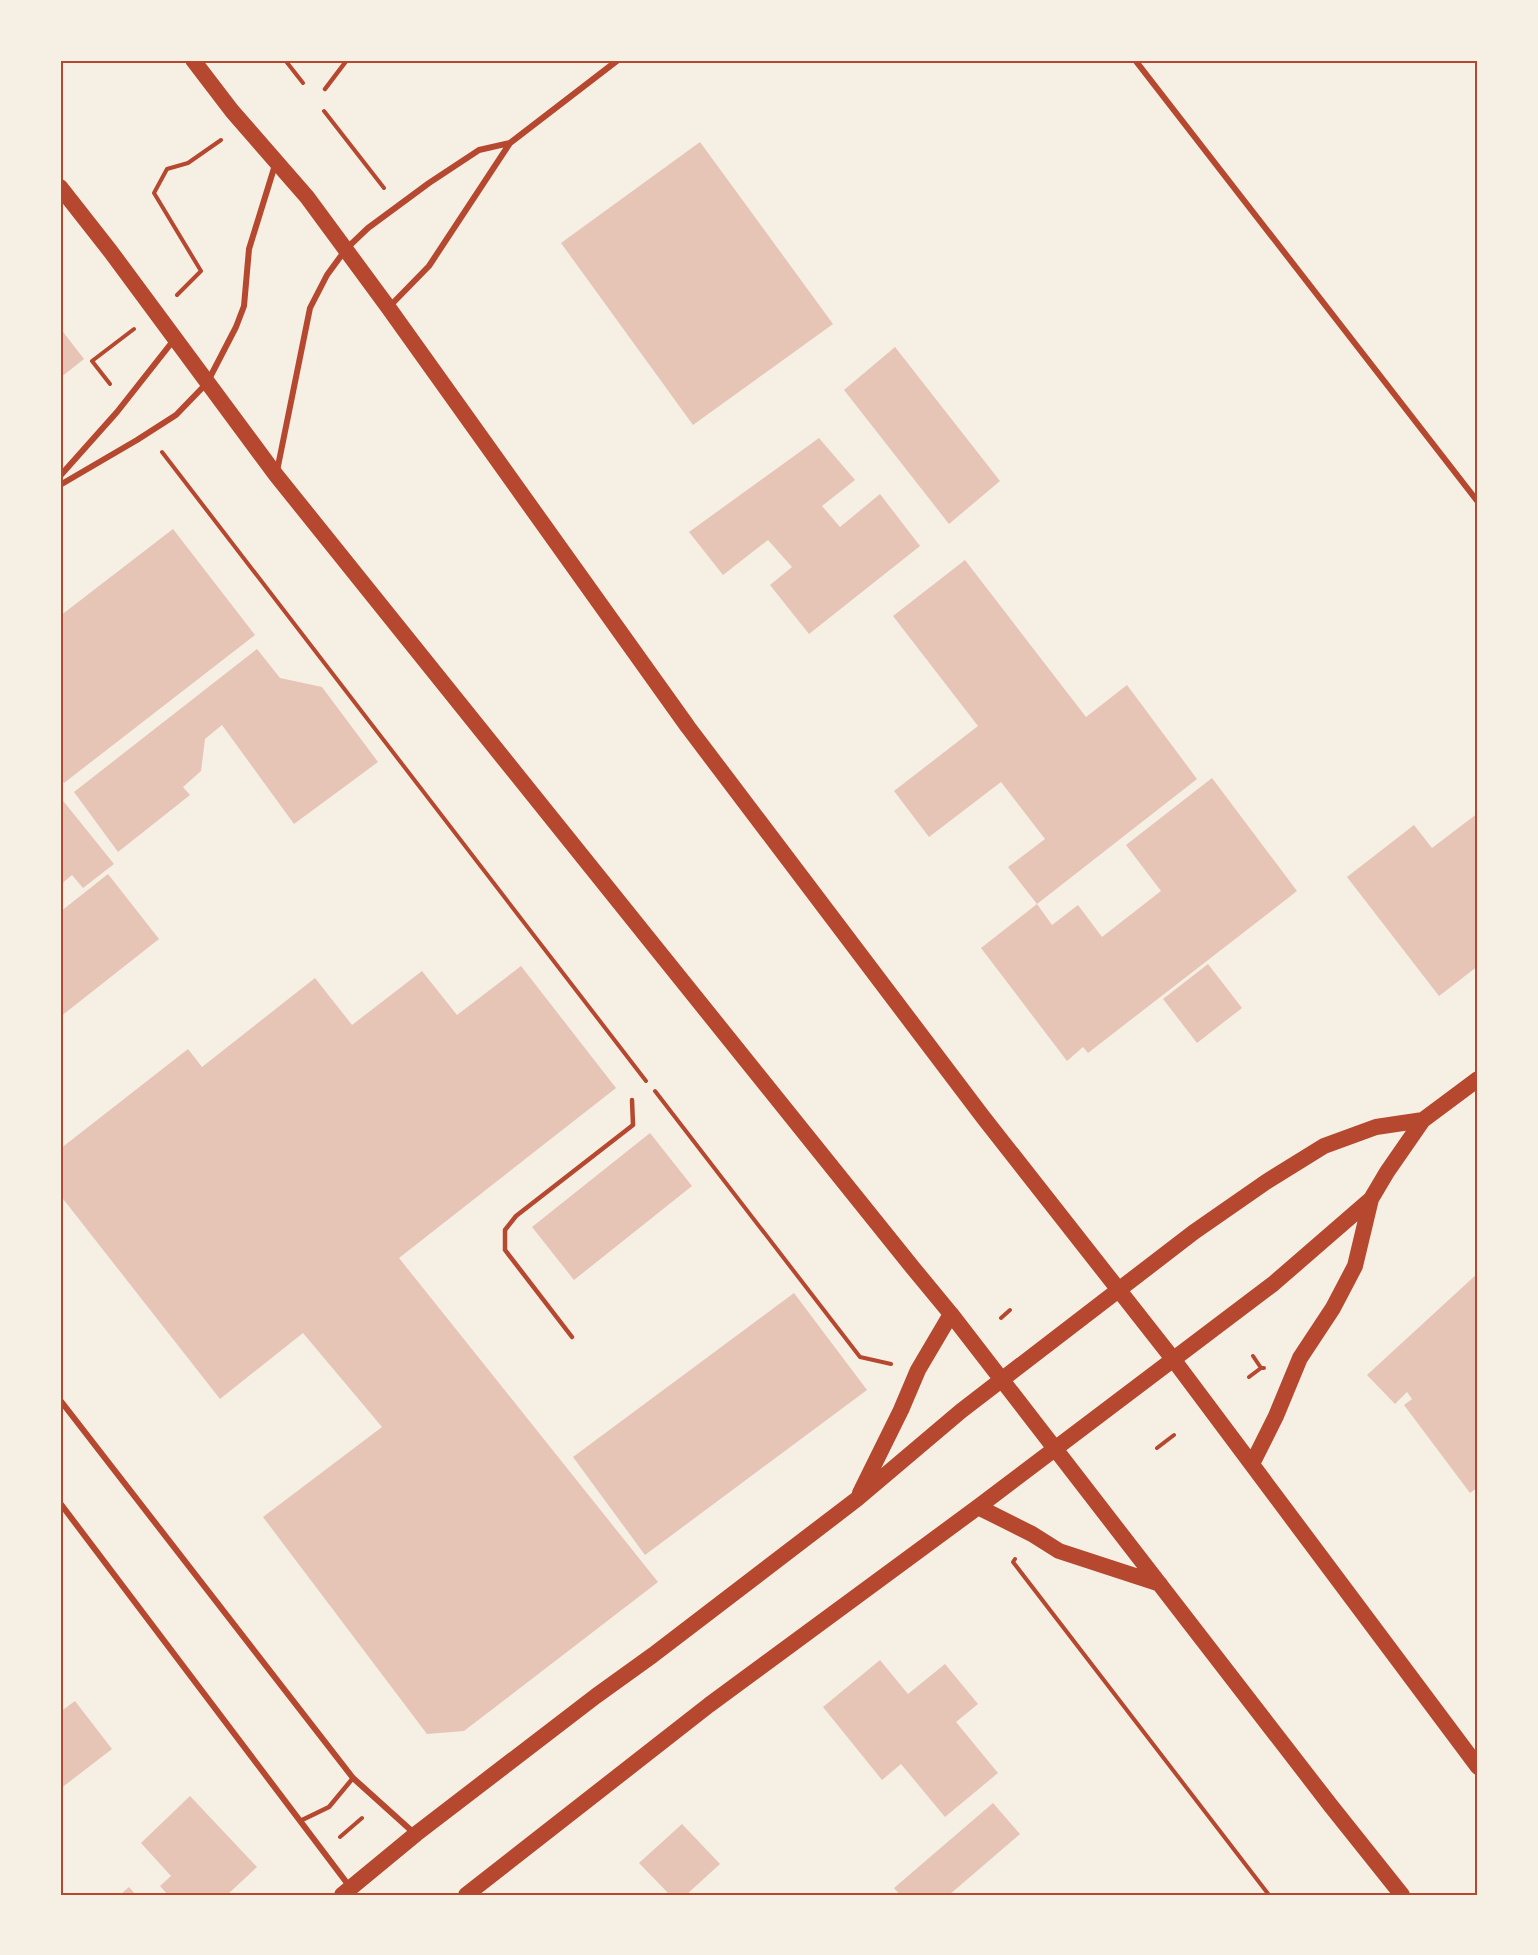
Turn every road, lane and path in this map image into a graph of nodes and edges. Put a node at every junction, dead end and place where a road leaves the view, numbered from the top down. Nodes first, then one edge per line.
1 (193, 60) edge
2 (285, 60) edge
3 (347, 60) edge
4 (618, 60) edge
5 (1135, 60) edge
6 (307, 88) dead end
7 (325, 89) dead end
8 (321, 106) dead end
9 (244, 124) junction
10 (510, 143) junction
11 (276, 162) junction
12 (60, 187) edge
13 (398, 206) junction
14 (346, 249) junction
15 (388, 307) junction
16 (155, 312) junction
17 (175, 339) junction
18 (207, 383) junction
19 (123, 402) junction
20 (148, 433) junction
21 (276, 475) junction
22 (60, 476) edge
23 (60, 484) edge
24 (1478, 502) edge
25 (1478, 1079) edge
26 (633, 1100) dead end
27 (1423, 1120) junction
28 (1371, 1199) junction
29 (1118, 1290) junction
30 (1010, 1310) dead end
31 (951, 1314) junction
32 (1001, 1318) dead end
33 (572, 1337) dead end
34 (1253, 1356) dead end
35 (1173, 1359) junction
36 (1261, 1368) dead end
37 (918, 1370) junction
38 (1002, 1380) junction
39 (60, 1400) edge
40 (1174, 1435) dead end
41 (1056, 1448) junction
42 (1157, 1448) dead end
43 (1252, 1464) junction
44 (857, 1499) junction
45 (60, 1503) edge
46 (978, 1507) junction
47 (1019, 1554) dead end
48 (1160, 1584) junction
49 (1478, 1767) edge
50 (353, 1778) junction
51 (367, 1814) dead end
52 (300, 1821) junction
53 (416, 1834) junction
54 (336, 1840) dead end
55 (346, 1891) edge
56 (466, 1895) edge
57 (1269, 1895) edge
58 (1402, 1895) edge

1 - 9 highway
2 - 6 path
3 - 7 lane
4 - 10 street
5 - 24 street
8 - 13 path
9 - 11 highway
9 - 16 path
10 - 13 street
10 - 15 street
11 - 14 highway
11 - 18 street
12 - 16 highway
13 - 14 street
14 - 15 highway
14 - 21 street
15 - 29 highway
16 - 17 highway
16 - 19 path
17 - 18 highway
17 - 19 street
18 - 20 street
18 - 21 highway
19 - 22 street
20 - 23 street
20 - 37 path
21 - 31 highway
25 - 27 highway
26 - 33 lane
27 - 28 highway
27 - 29 highway
28 - 35 highway
28 - 43 highway
29 - 35 highway
29 - 38 highway
30 - 32 path
31 - 37 highway
31 - 38 highway
34 - 36 path
35 - 41 highway
35 - 43 highway
37 - 44 highway
38 - 41 highway
38 - 44 highway
39 - 50 street
40 - 42 path
41 - 46 highway
41 - 48 highway
43 - 49 highway
44 - 53 highway
45 - 52 street
46 - 48 highway
46 - 56 highway
47 - 57 path
48 - 58 highway
50 - 52 lane
50 - 53 street
51 - 54 path
52 - 55 street
53 - 55 highway

